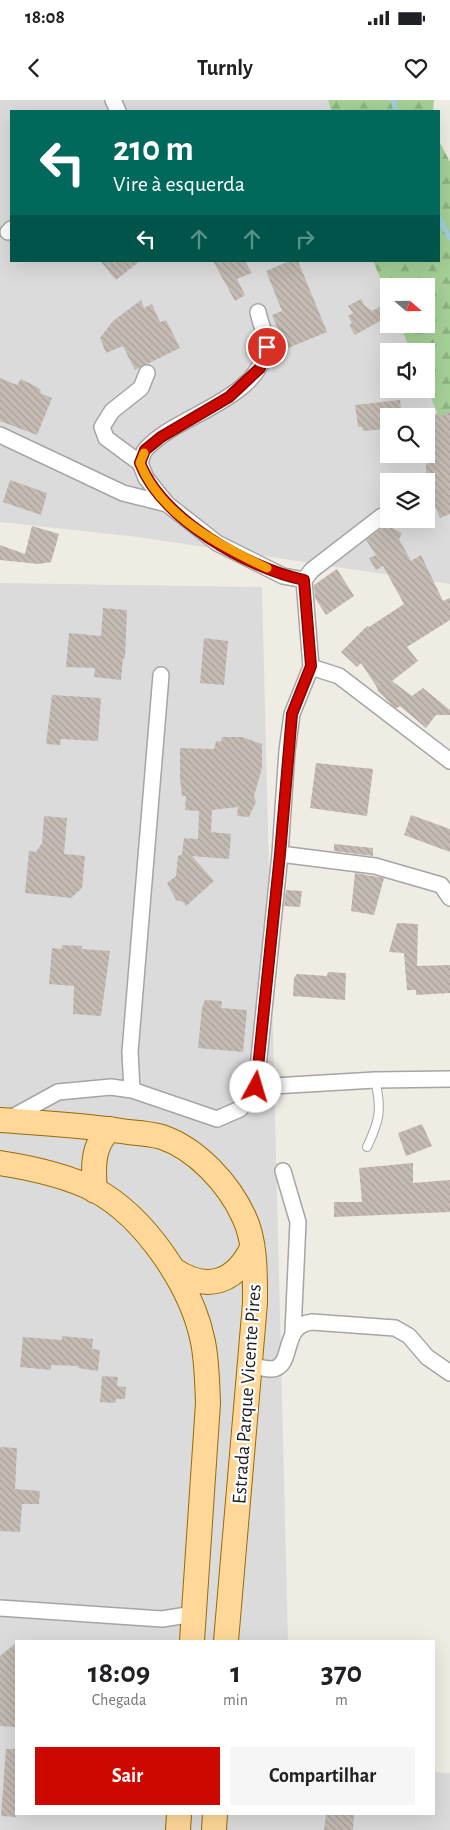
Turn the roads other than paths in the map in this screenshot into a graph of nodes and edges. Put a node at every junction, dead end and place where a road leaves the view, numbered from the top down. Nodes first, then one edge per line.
1 (258, 312) dead end
2 (146, 373) dead end
3 (0, 435) edge
4 (140, 463) junction
5 (167, 504) junction
6 (380, 518) edge
7 (304, 580) junction
8 (311, 666) junction
9 (161, 675) dead end
10 (450, 761) edge
11 (280, 854) junction
12 (450, 898) edge
13 (375, 1080) junction
14 (450, 1080) edge
15 (256, 1087) junction
16 (132, 1090) junction
17 (3, 1120) edge
18 (110, 1129) junction
19 (367, 1147) dead end
20 (0, 1163) edge
21 (283, 1171) dead end
22 (95, 1190) junction
23 (252, 1248) junction
24 (174, 1270) junction
25 (293, 1332) junction
26 (248, 1365) junction
27 (450, 1373) edge
28 (0, 1608) edge
29 (194, 1614) junction
30 (192, 1640) edge
31 (226, 1640) edge
32 (180, 1815) edge
33 (215, 1815) edge
34 (178, 1830) edge
35 (214, 1830) edge

1 - 4 street
2 - 4 street
3 - 5 street
4 - 5 street
5 - 7 street
6 - 7 street
7 - 8 street
8 - 10 street
8 - 11 street
9 - 16 street
11 - 12 street
11 - 15 street
13 - 14 street
13 - 15 street
13 - 19 lane
15 - 16 street
16 - 17 street
17 - 18 main road, Estrada Parque Vicente Pires
18 - 22 main road
18 - 23 main road, Estrada Parque Vicente Pires
20 - 22 main road, Estrada Parque Vicente Pires
21 - 25 street
22 - 24 main road, Estrada Parque Vicente Pires
23 - 24 main road
23 - 26 main road, Estrada Parque Vicente Pires
24 - 29 main road, Estrada Parque Vicente Pires
25 - 26 street
25 - 27 street
26 - 31 main road, Estrada Parque Vicente Pires
28 - 29 street
29 - 30 main road, Estrada Parque Vicente Pires
32 - 34 main road
33 - 35 main road

